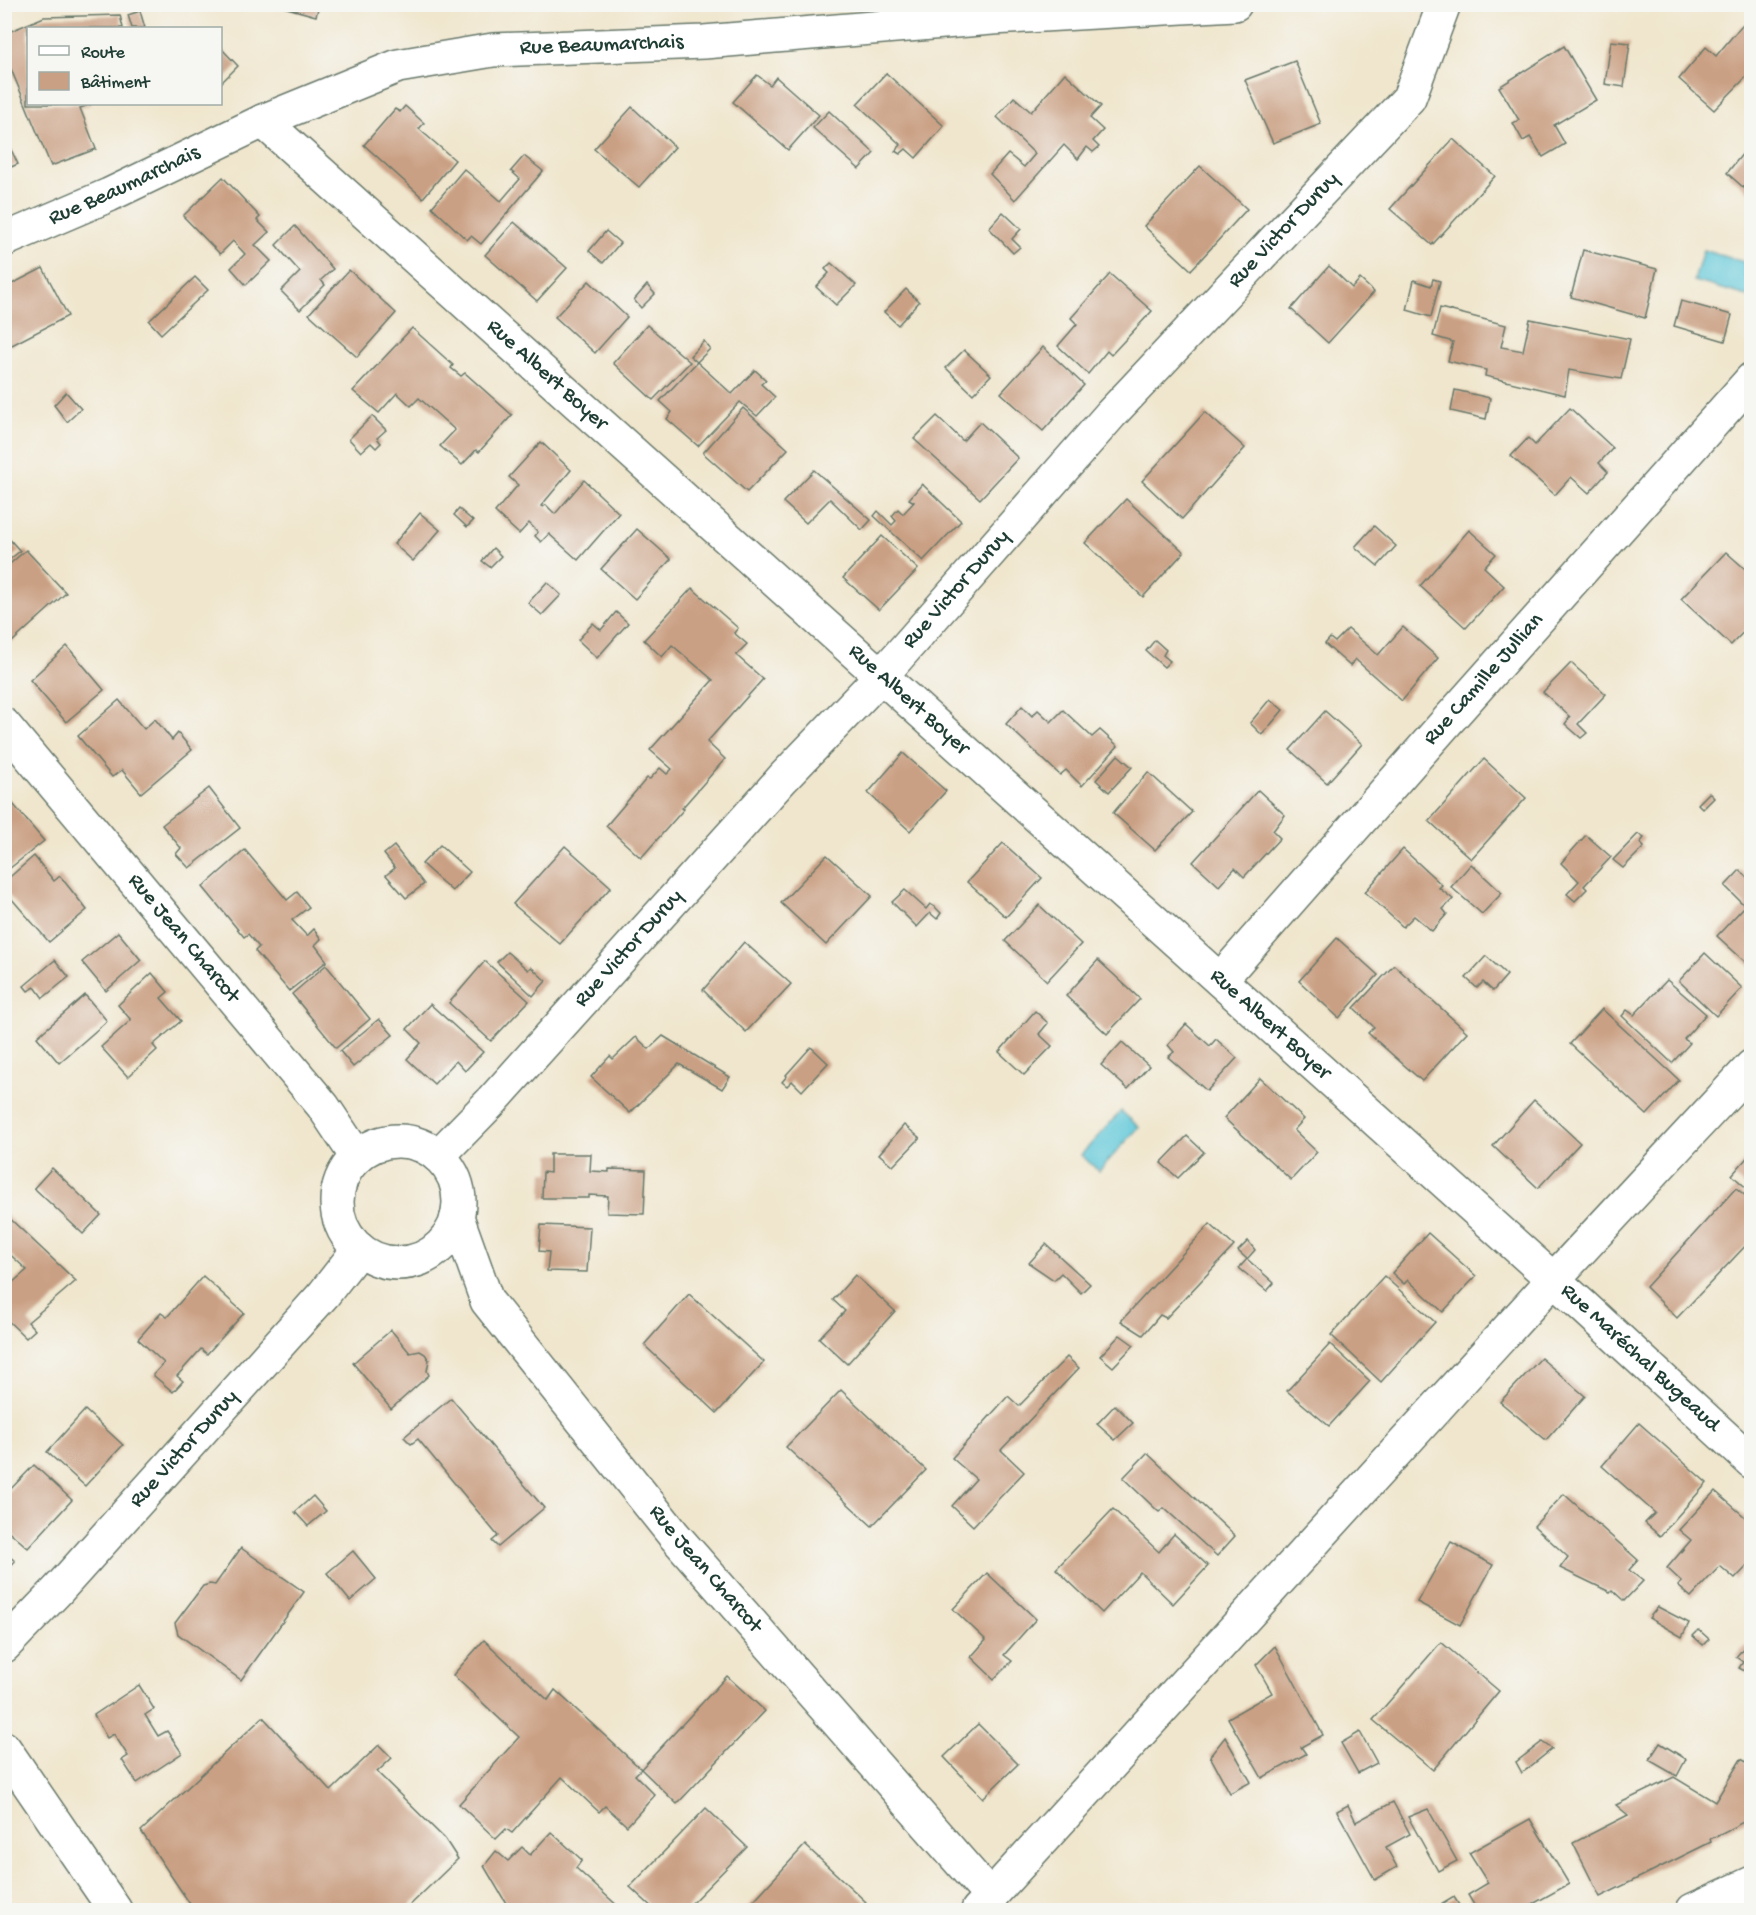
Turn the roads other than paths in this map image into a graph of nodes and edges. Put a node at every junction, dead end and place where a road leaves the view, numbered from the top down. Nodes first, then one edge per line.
1 (1235, 4) edge
2 (1444, 4) edge
3 (263, 121) junction
4 (4, 240) edge
5 (1752, 379) edge
6 (882, 675) junction
7 (4, 725) edge
8 (1220, 980) junction
9 (1752, 1066) edge
10 (438, 1156) junction
11 (357, 1157) junction
12 (457, 1217) junction
13 (359, 1249) junction
14 (1553, 1280) junction
15 (1752, 1462) edge
16 (4, 1646) edge
17 (4, 1748) edge
18 (1752, 1883) edge
19 (984, 1904) edge
20 (107, 1907) edge
21 (1693, 1911) edge

1 - 3 street, Rue Beaumarchais
2 - 6 street, Rue Victor Duruy
3 - 4 street, Rue Beaumarchais
3 - 6 street, Rue Albert Boyer
5 - 8 street, Rue Camille Jullian
6 - 8 street, Rue Albert Boyer
6 - 10 street, Rue Victor Duruy
7 - 11 street, Rue Jean Charcot
8 - 14 street, Rue Albert Boyer
9 - 14 street
10 - 11 street
10 - 12 street
11 - 13 street
12 - 13 street
12 - 19 street, Rue Jean Charcot
13 - 16 street, Rue Victor Duruy
14 - 15 street, Rue Maréchal Bugeaud
14 - 19 street
17 - 20 street
18 - 21 street

